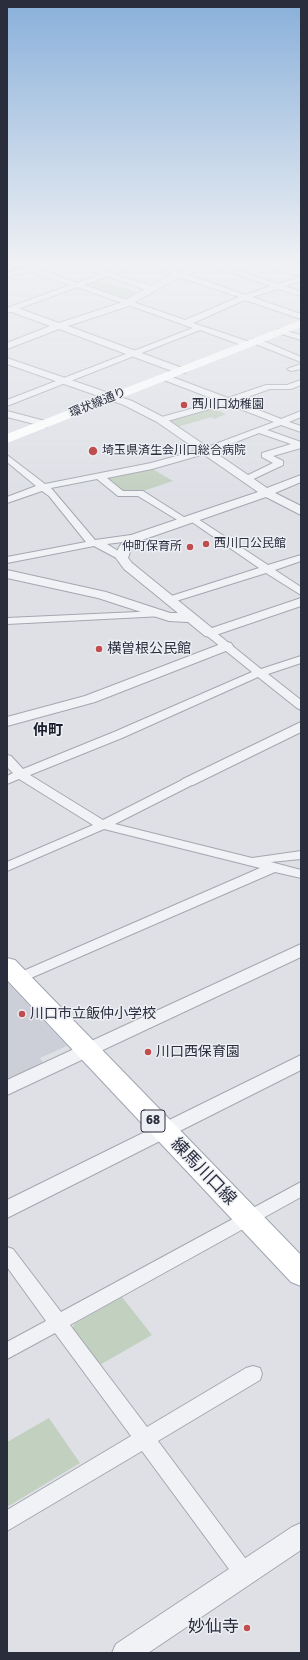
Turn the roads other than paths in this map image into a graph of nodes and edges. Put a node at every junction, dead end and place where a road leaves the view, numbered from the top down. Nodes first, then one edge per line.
1 (108, 343) edge
2 (159, 343) edge
3 (248, 343) edge
4 (256, 343) edge
5 (134, 353) junction
6 (301, 360) edge
7 (7, 361) edge
8 (301, 366) edge
9 (291, 369) dead end
10 (181, 371) junction
11 (164, 377) junction
12 (64, 381) junction
13 (301, 382) edge
14 (113, 397) junction
15 (228, 401) junction
16 (7, 403) edge
17 (7, 414) edge
18 (301, 414) edge
19 (161, 420) junction
20 (281, 421) junction
21 (46, 424) junction
22 (301, 429) edge
23 (259, 430) junction
24 (7, 439) edge
25 (300, 445) edge
26 (205, 451) junction
27 (7, 458) edge
28 (99, 476) junction
29 (301, 478) edge
30 (247, 479) junction
31 (43, 487) junction
32 (267, 493) junction
33 (7, 500) edge
34 (301, 511) edge
35 (188, 520) junction
36 (138, 537) junction
37 (95, 543) junction
38 (122, 558) junction
39 (301, 558) edge
40 (8, 560) edge
41 (267, 568) junction
42 (7, 574) edge
43 (301, 592) edge
44 (169, 600) junction
45 (301, 602) edge
46 (159, 614) junction
47 (192, 618) junction
48 (7, 620) edge
49 (210, 633) junction
50 (226, 646) junction
51 (301, 659) edge
52 (259, 673) junction
53 (301, 706) edge
54 (7, 722) edge
55 (301, 726) edge
56 (7, 759) edge
57 (21, 775) junction
58 (7, 780) edge
59 (188, 782) joint
60 (102, 825) junction
61 (301, 855) edge
62 (246, 861) junction
63 (7, 867) edge
64 (274, 867) junction
65 (301, 874) edge
66 (301, 950) edge
67 (13, 972) edge
68 (88, 1051) junction
69 (301, 1062) edge
70 (7, 1088) edge
71 (163, 1132) junction
72 (301, 1189) edge
73 (7, 1210) edge
74 (248, 1218) junction
75 (7, 1254) edge
76 (301, 1274) edge
77 (58, 1323) junction
78 (7, 1351) edge
79 (253, 1374) dead end
80 (144, 1438) junction
81 (7, 1520) edge
82 (301, 1535) edge
83 (244, 1573) junction
84 (125, 1653) edge

1 - 5 street
2 - 5 street
3 - 10 main road, 環状線通り
4 - 6 street
5 - 10 street
5 - 12 street
7 - 12 street
8 - 9 street
10 - 11 main road, 環状線通り
11 - 14 main road, 環状線通り
11 - 15 street
12 - 14 street
12 - 16 street
13 - 15 street
14 - 19 street
14 - 21 main road, 環状線通り
15 - 19 street
15 - 20 street
17 - 21 street
18 - 20 street
19 - 26 street
20 - 22 street
20 - 23 street
21 - 24 main road, 環状線通り
23 - 25 street
23 - 26 street
25 - 30 street
26 - 28 street
26 - 30 street
27 - 31 street
28 - 31 street
28 - 35 street
29 - 32 street
30 - 32 street
31 - 33 street
31 - 37 street
32 - 34 street
32 - 35 street
35 - 36 street
35 - 41 street
36 - 37 street
36 - 38 street
37 - 38 street
37 - 40 street
38 - 44 street
39 - 41 street
41 - 43 street
41 - 44 street
42 - 46 street
44 - 47 street
45 - 49 street
46 - 47 street
46 - 48 street
47 - 49 street
49 - 50 street
50 - 52 street
50 - 54 street
51 - 52 street
52 - 53 street
52 - 57 street
55 - 59 street
56 - 57 street
57 - 58 street
57 - 60 street
59 - 60 street
60 - 62 street
60 - 63 street
61 - 62 street
62 - 64 street
64 - 65 street
64 - 67 street
66 - 68 street
67 - 68 main road, 練馬川口線 / 68
68 - 70 street
68 - 71 main road, 練馬川口線 / 68
69 - 71 street
71 - 73 street
71 - 74 main road, 練馬川口線 / 68
72 - 74 street
74 - 76 main road, 練馬川口線 / 68
74 - 77 street
75 - 77 street
77 - 78 street
77 - 80 street
79 - 80 street
80 - 81 street
80 - 83 street
82 - 83 street
83 - 84 street

